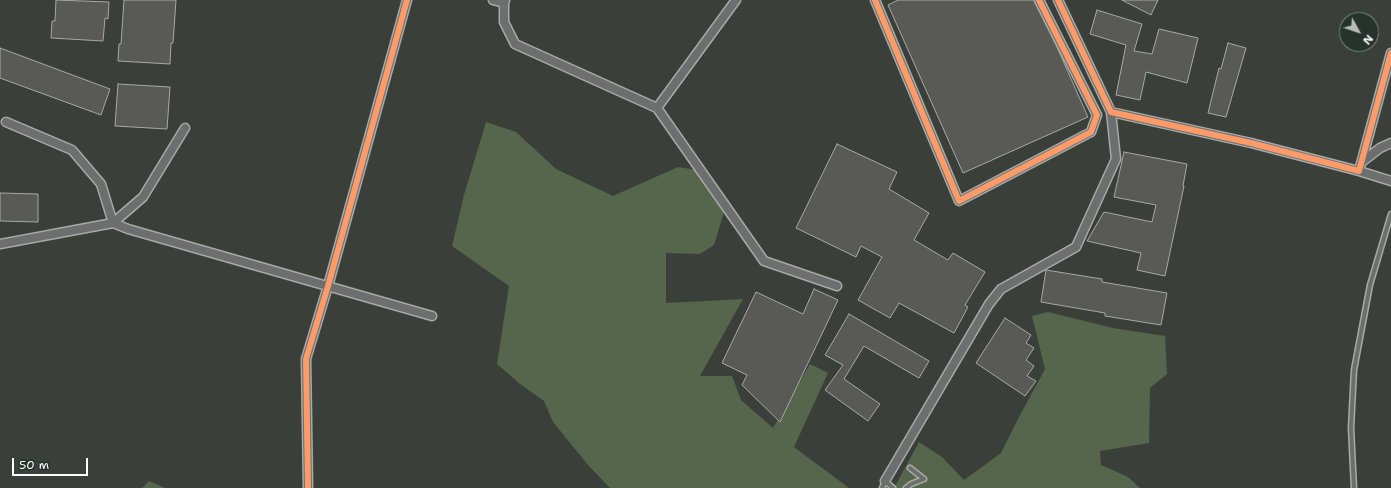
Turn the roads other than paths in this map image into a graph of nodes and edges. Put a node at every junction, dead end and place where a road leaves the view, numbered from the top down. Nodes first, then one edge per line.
1 (407, 0) edge
2 (493, 0) edge
3 (736, 0) edge
4 (875, 0) edge
5 (1039, 0) edge
6 (1058, 0) edge
7 (504, 1) edge
8 (1391, 53) edge
9 (657, 108) junction
10 (1111, 112) junction
11 (6, 122) dead end
12 (185, 128) dead end
13 (1391, 143) edge
14 (1362, 162) junction
15 (1359, 171) junction
16 (1391, 181) edge
17 (1391, 214) edge
18 (113, 223) junction
19 (0, 244) edge
20 (328, 286) junction
21 (836, 286) dead end
22 (432, 316) dead end
23 (910, 468) dead end
24 (883, 484) edge
25 (308, 488) edge
26 (893, 488) edge
27 (906, 488) edge
28 (1354, 488) edge

1 - 20 street
2 - 7 street
3 - 9 street
4 - 5 street
6 - 10 street
7 - 9 street
8 - 14 street
9 - 21 street
10 - 15 street
10 - 24 street
11 - 18 street
12 - 18 street
13 - 14 street
14 - 15 street
15 - 16 street
17 - 28 lane
18 - 19 street
18 - 20 street
20 - 22 street
20 - 25 street
23 - 27 lane
24 - 26 lane

